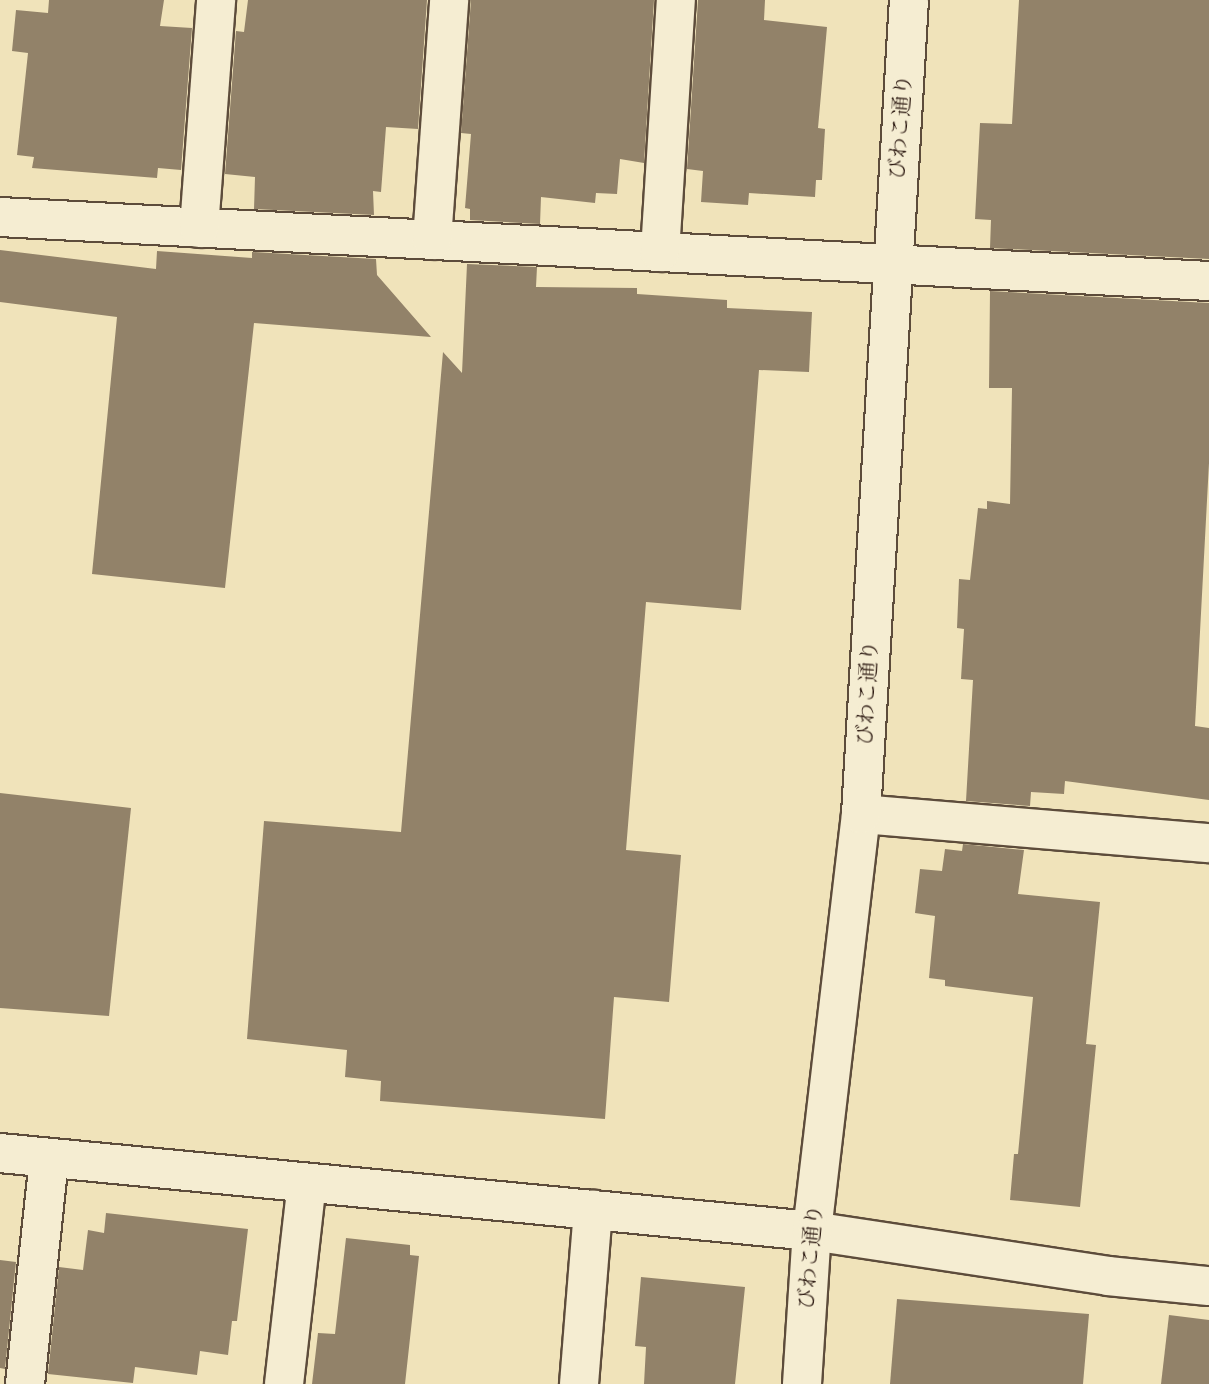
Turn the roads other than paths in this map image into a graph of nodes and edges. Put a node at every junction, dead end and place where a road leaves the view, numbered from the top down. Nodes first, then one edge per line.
1 (216, 0) edge
2 (449, 0) edge
3 (676, 0) edge
4 (909, 0) edge
5 (0, 217) edge
6 (199, 228) junction
7 (432, 240) junction
8 (660, 252) junction
9 (892, 264) junction
10 (1209, 281) edge
11 (861, 814) junction
12 (1209, 843) edge
13 (0, 1153) edge
14 (49, 1158) junction
15 (307, 1183) junction
16 (593, 1210) junction
17 (812, 1231) junction
18 (1209, 1286) edge
19 (25, 1384) edge
20 (284, 1384) edge
21 (579, 1384) edge
22 (802, 1384) edge

1 - 6 street
2 - 7 street
3 - 8 street
4 - 9 street, びわこ通り
5 - 6 street
6 - 7 street
7 - 8 street
8 - 9 street
9 - 10 street
9 - 11 street, びわこ通り
11 - 12 street
11 - 17 street, びわこ通り
13 - 14 street
14 - 15 street
14 - 19 street
15 - 16 street
15 - 20 street
16 - 17 street
16 - 21 street
17 - 18 street
17 - 22 street, びわこ通り

